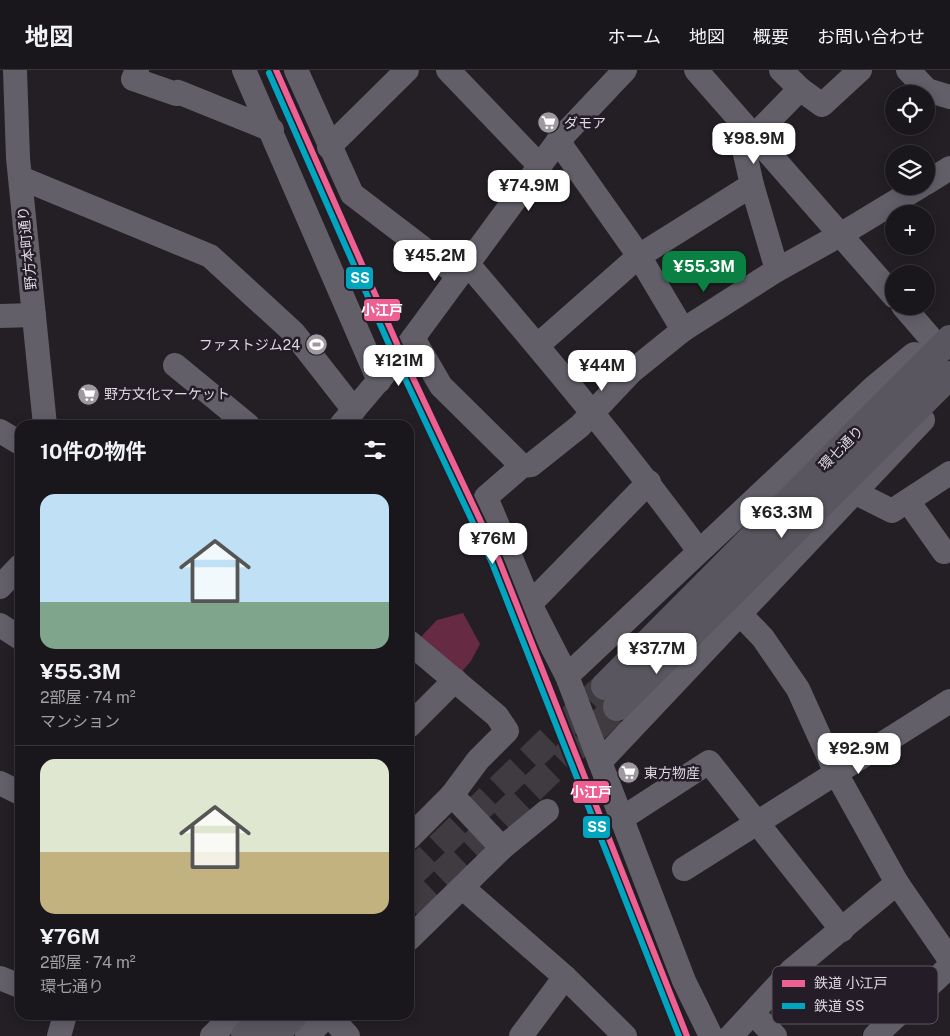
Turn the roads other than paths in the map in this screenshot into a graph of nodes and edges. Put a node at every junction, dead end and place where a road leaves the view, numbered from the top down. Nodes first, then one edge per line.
1 (137, 70) edge
2 (244, 70) edge
3 (296, 70) edge
4 (407, 70) edge
5 (448, 70) edge
6 (625, 70) edge
7 (696, 70) edge
8 (781, 70) edge
9 (860, 70) edge
10 (908, 70) edge
11 (10, 84) edge
12 (800, 89) junction
13 (950, 97) edge
14 (272, 130) junction
15 (752, 134) junction
16 (558, 140) junction
17 (329, 147) junction
18 (540, 166) junction
19 (950, 168) edge
20 (935, 177) edge
21 (20, 178) junction
22 (752, 185) junction
23 (906, 195) edge
24 (840, 235) junction
25 (639, 256) junction
26 (462, 269) junction
27 (777, 270) junction
28 (885, 286) edge
29 (34, 315) junction
30 (910, 315) edge
31 (0, 316) edge
32 (683, 330) junction
33 (413, 338) junction
34 (538, 345) junction
35 (944, 360) edge
36 (174, 365) dead end
37 (379, 381) junction
38 (593, 412) junction
39 (348, 418) edge
40 (45, 420) edge
41 (242, 420) edge
42 (0, 431) edge
43 (15, 440) edge
44 (522, 466) junction
45 (950, 474) edge
46 (649, 482) junction
47 (854, 492) junction
48 (908, 501) junction
49 (699, 551) junction
50 (944, 552) dead end
51 (15, 571) edge
52 (0, 587) edge
53 (530, 604) junction
54 (740, 614) junction
55 (0, 625) edge
56 (15, 635) edge
57 (414, 646) edge
58 (567, 676) junction
59 (455, 680) junction
60 (611, 696) tunnel mouth
61 (950, 701) edge
62 (414, 721) edge
63 (600, 762) junction
64 (836, 773) junction
65 (452, 795) junction
66 (547, 811) dead end
67 (622, 819) junction
68 (757, 823) junction
69 (414, 833) edge
70 (502, 848) junction
71 (684, 869) dead end
72 (897, 882) junction
73 (463, 888) junction
74 (842, 930) junction
75 (414, 934) edge
76 (950, 960) edge
77 (797, 966) edge
78 (950, 966) edge
79 (565, 977) junction
80 (938, 977) edge
81 (0, 978) edge
82 (15, 984) edge
83 (772, 992) edge
84 (753, 1013) junction
85 (64, 1020) edge
86 (228, 1020) edge
87 (261, 1020) edge
88 (316, 1020) edge
89 (334, 1020) edge
90 (888, 1024) edge
91 (300, 1026) edge
92 (59, 1036) edge
93 (212, 1036) edge
94 (245, 1036) edge
95 (274, 1036) edge
96 (348, 1036) edge
97 (521, 1036) edge
98 (624, 1036) edge
99 (711, 1036) edge
100 (731, 1036) edge
101 (776, 1036) edge
102 (875, 1036) edge

1 - 14 street
2 - 14 street
3 - 17 street
4 - 17 street
5 - 18 street
6 - 16 street
7 - 15 street
8 - 12 street
9 - 12 street
10 - 13 street
11 - 21 street, 野方本町通り
12 - 15 street
14 - 37 street
15 - 22 street
15 - 24 street
16 - 18 street
16 - 25 street
17 - 26 street
18 - 26 street
19 - 20 street
21 - 29 street, 野方本町通り
21 - 39 street
22 - 25 street
22 - 27 street
23 - 24 street
24 - 27 street
24 - 28 street
25 - 32 street
25 - 34 street
26 - 33 street
26 - 34 street
27 - 32 street
29 - 31 street
29 - 40 street, 野方本町通り
30 - 35 street
32 - 38 street
33 - 37 street
33 - 44 street
34 - 38 street
35 - 47 street
35 - 49 street
35 - 60 main road, 環七通り
36 - 41 street
37 - 39 street
38 - 44 street
38 - 46 street
42 - 43 street
44 - 53 street
45 - 48 street
46 - 49 street
46 - 53 street
47 - 48 street
47 - 54 street
48 - 50 street
49 - 58 street
51 - 52 street
53 - 58 street
54 - 63 street
54 - 64 street
55 - 56 street
57 - 59 street
58 - 63 street
59 - 62 street
59 - 65 street
61 - 64 street
63 - 67 street
64 - 68 street
64 - 72 street
65 - 69 street
65 - 70 street
66 - 70 street
67 - 68 street
67 - 99 street
68 - 71 street
68 - 74 street
70 - 73 street
72 - 74 street
72 - 76 street
73 - 75 street
73 - 79 street
74 - 77 street
78 - 80 street
79 - 97 street
79 - 98 street
81 - 82 street
83 - 84 street
84 - 100 street
84 - 101 street
85 - 92 street
86 - 93 street
87 - 94 main road
88 - 91 street
89 - 96 street
90 - 102 street
91 - 95 main road

